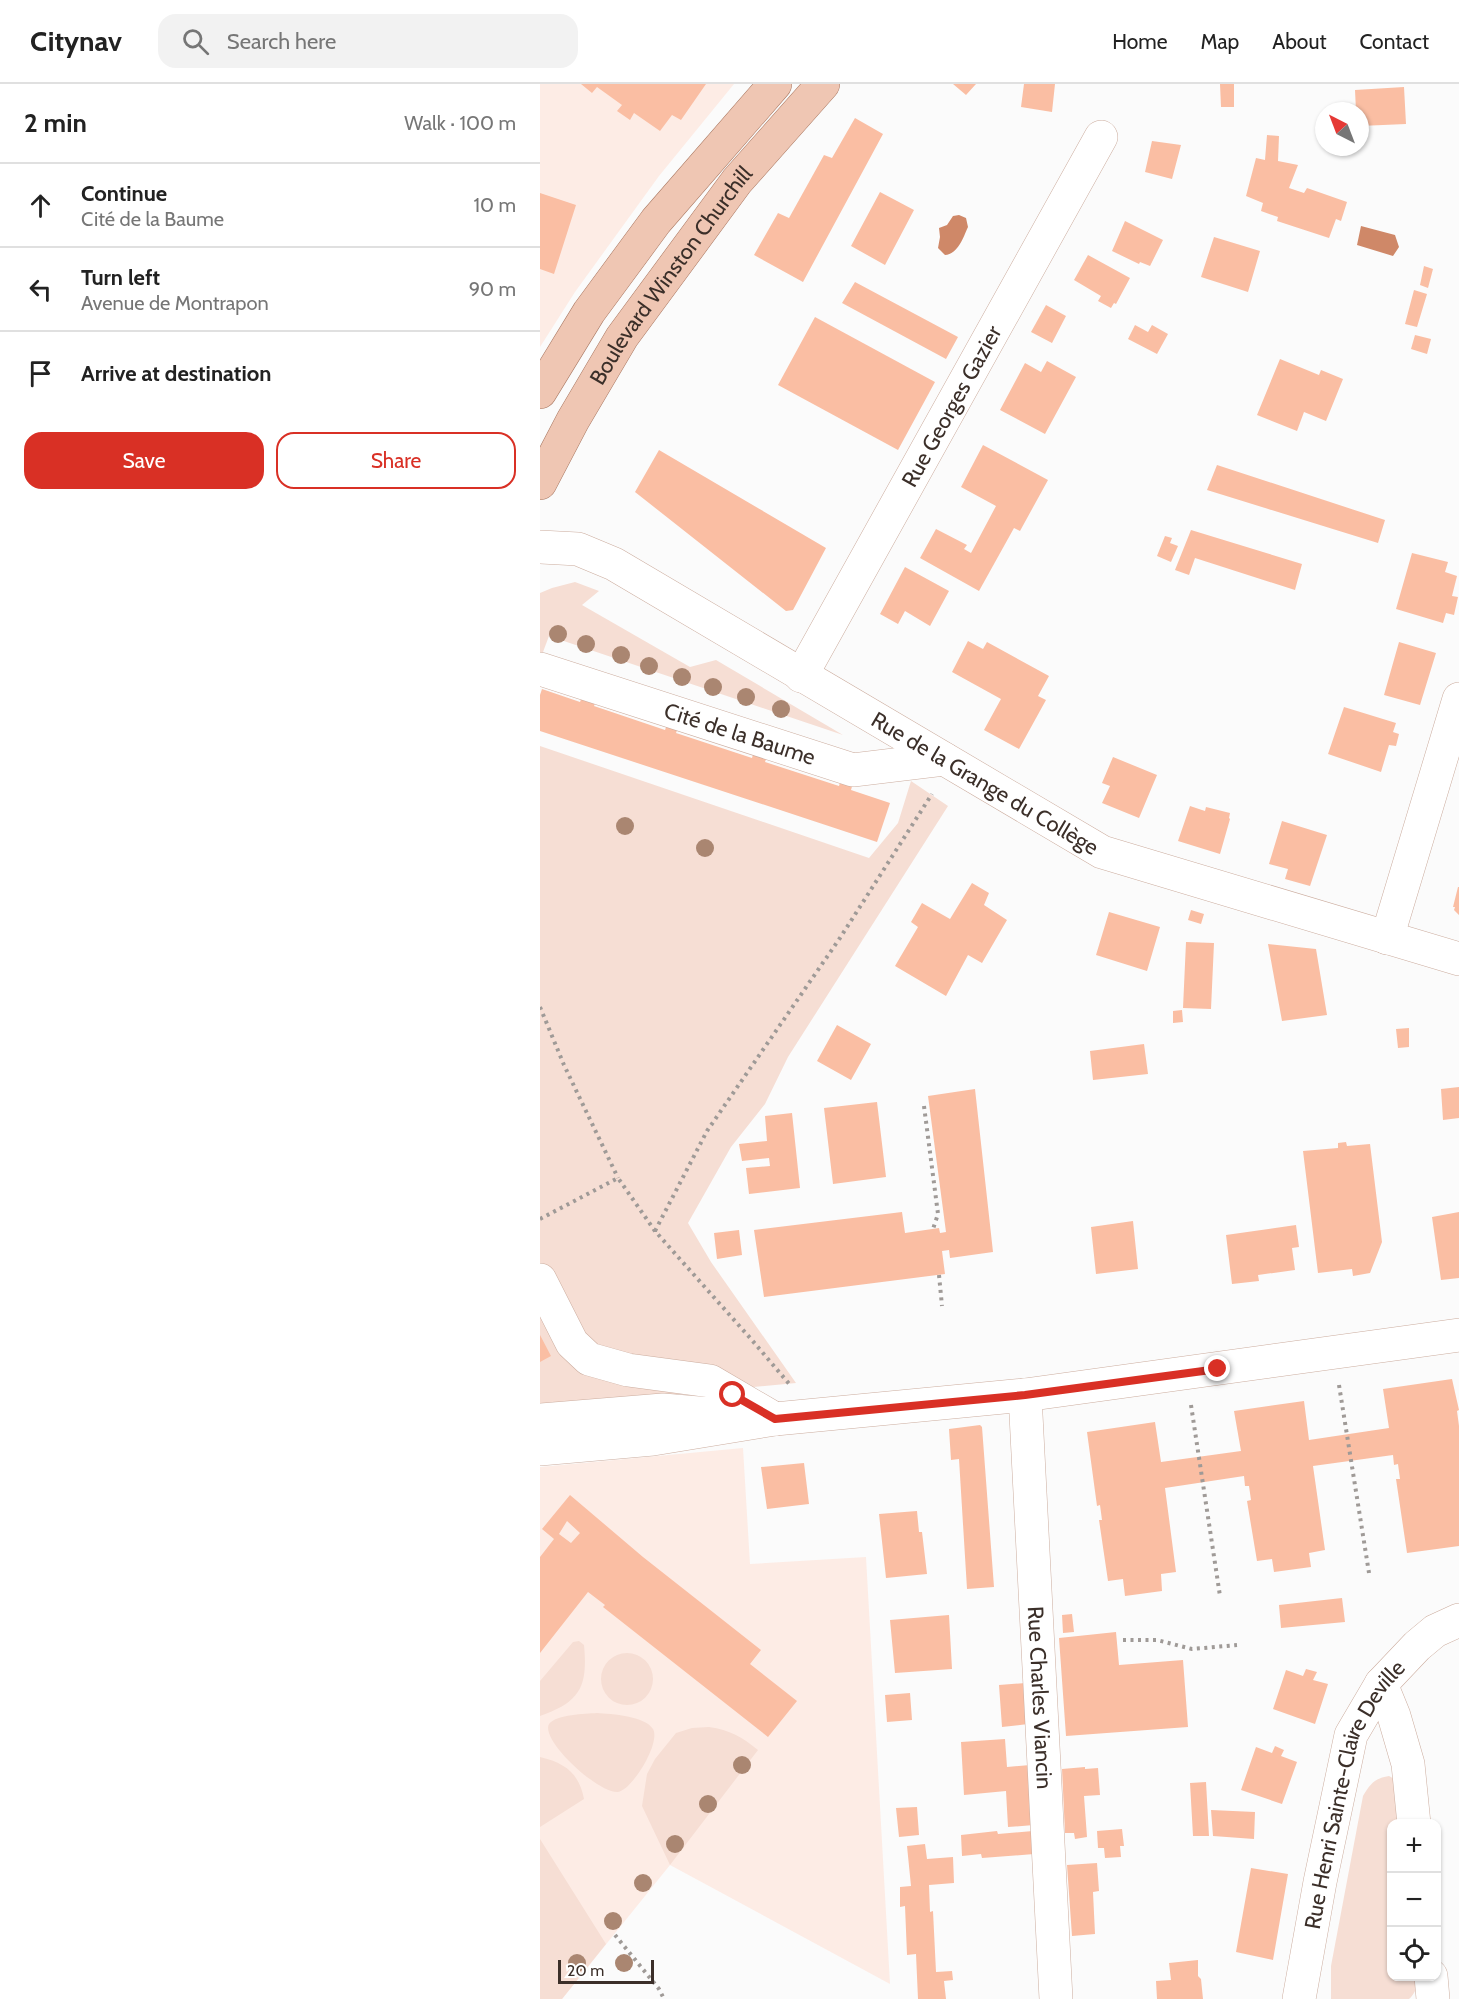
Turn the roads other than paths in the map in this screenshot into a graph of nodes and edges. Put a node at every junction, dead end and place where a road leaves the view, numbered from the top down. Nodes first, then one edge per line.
1 (776, 84) edge
2 (823, 84) edge
3 (1101, 137) dead end
4 (540, 392) edge
5 (540, 483) edge
6 (540, 547) edge
7 (540, 669) edge
8 (801, 676) junction
9 (1459, 699) edge
10 (941, 772) junction
11 (1387, 938) junction
12 (1459, 959) edge
13 (540, 1280) edge
14 (1459, 1335) edge
15 (1025, 1395) junction
16 (775, 1419) junction
17 (540, 1420) edge
18 (540, 1449) edge
19 (1459, 1620) edge
20 (1382, 1684) junction
21 (1414, 1819) edge
22 (1431, 1981) edge
23 (1056, 1999) edge
24 (1299, 1999) edge
25 (1433, 1999) edge

1 - 4 main road, Boulevard Winston Churchill
2 - 5 main road, Boulevard Winston Churchill
3 - 8 street, Rue Georges Gazier
6 - 8 street, Rue de la Grange du Collège
7 - 10 street, Cité de la Baume
8 - 10 street, Rue de la Grange du Collège
9 - 11 street
10 - 11 street, Rue de la Grange du Collège
11 - 12 street, Rue de la Grange du Collège
13 - 16 street
14 - 15 street
15 - 16 street
15 - 23 street, Rue Charles Viancin
16 - 17 street
16 - 18 street
19 - 20 street, Rue Henri Sainte-Claire Deville
20 - 21 street
20 - 24 street, Rue Henri Sainte-Claire Deville
22 - 25 street

